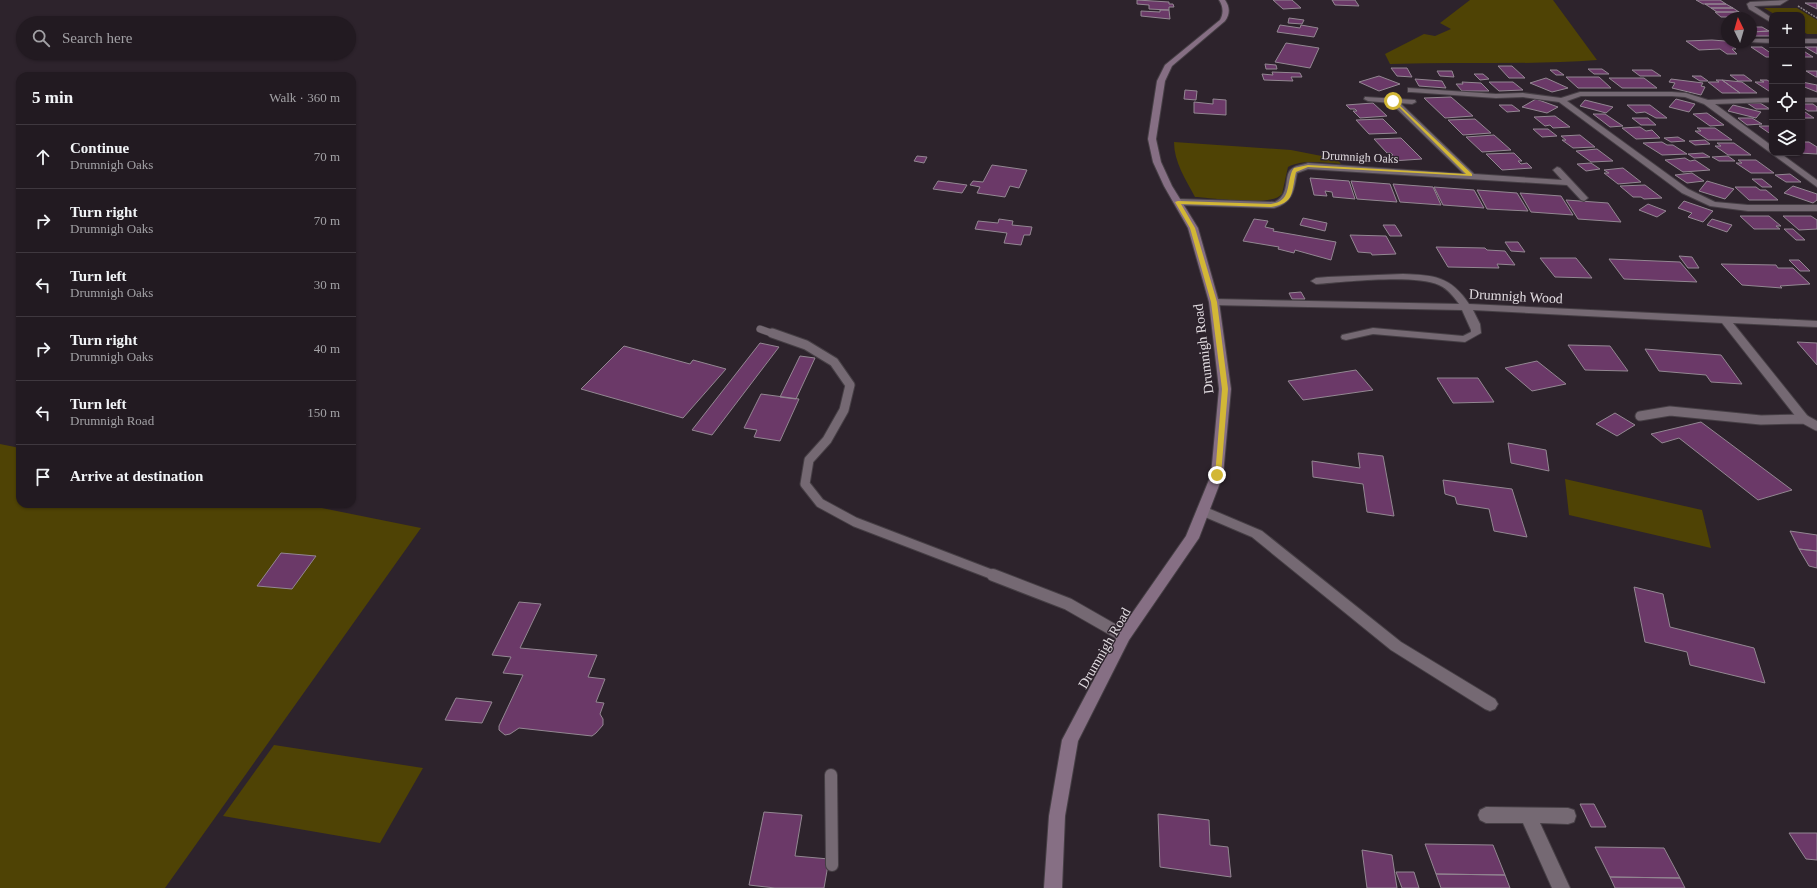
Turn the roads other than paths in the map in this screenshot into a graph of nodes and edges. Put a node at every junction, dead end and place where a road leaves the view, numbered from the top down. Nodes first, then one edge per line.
1 (1222, 0) edge
2 (1785, 0) edge
3 (1769, 18) edge
4 (1805, 40) edge
5 (1817, 40) edge
6 (1757, 41) edge
7 (1769, 41) edge
8 (1411, 90) dead end
9 (1368, 99) dead end
10 (1561, 100) junction
11 (1769, 100) edge
12 (1805, 100) edge
13 (1817, 100) edge
14 (1393, 101) junction
15 (1412, 102) dead end
16 (1707, 102) junction
17 (1769, 148) edge
18 (1779, 156) edge
19 (1557, 170) dead end
20 (1470, 175) junction
21 (1570, 183) junction
22 (1817, 184) edge
23 (1584, 198) dead end
24 (1178, 202) junction
25 (1817, 208) edge
26 (1316, 281) dead end
27 (1214, 302) junction
28 (1466, 307) junction
29 (1725, 320) junction
30 (1817, 324) edge
31 (760, 329) dead end
32 (1346, 338) dead end
33 (1640, 416) dead end
34 (1804, 419) junction
35 (1817, 426) edge
36 (1203, 511) junction
37 (1124, 636) junction
38 (1490, 704) dead end
39 (832, 775) dead end
40 (1486, 815) dead end
41 (1528, 816) junction
42 (1568, 816) dead end
43 (832, 865) dead end
44 (1053, 888) edge
45 (1561, 888) edge

1 - 24 main road, Drumnigh Road
2 - 3 street
4 - 5 street
6 - 7 street
8 - 10 street
9 - 14 street
10 - 16 street
10 - 25 street
11 - 16 street
12 - 13 street
14 - 15 street
14 - 20 street
16 - 17 street
18 - 22 street
19 - 21 street
20 - 21 street, Drumnigh Oaks
20 - 24 street, Drumnigh Oaks
21 - 23 street
24 - 27 main road, Drumnigh Road
26 - 28 street
27 - 28 street, Drumnigh Wood
27 - 36 main road, Drumnigh Road
28 - 29 street, Drumnigh Wood
28 - 32 street
29 - 30 street, Drumnigh Wood
29 - 34 street
31 - 37 lane
33 - 34 lane
34 - 35 lane
36 - 37 main road, Drumnigh Road
36 - 38 street
37 - 44 main road, Drumnigh Road
39 - 43 lane
40 - 41 street
41 - 42 street
41 - 45 street

